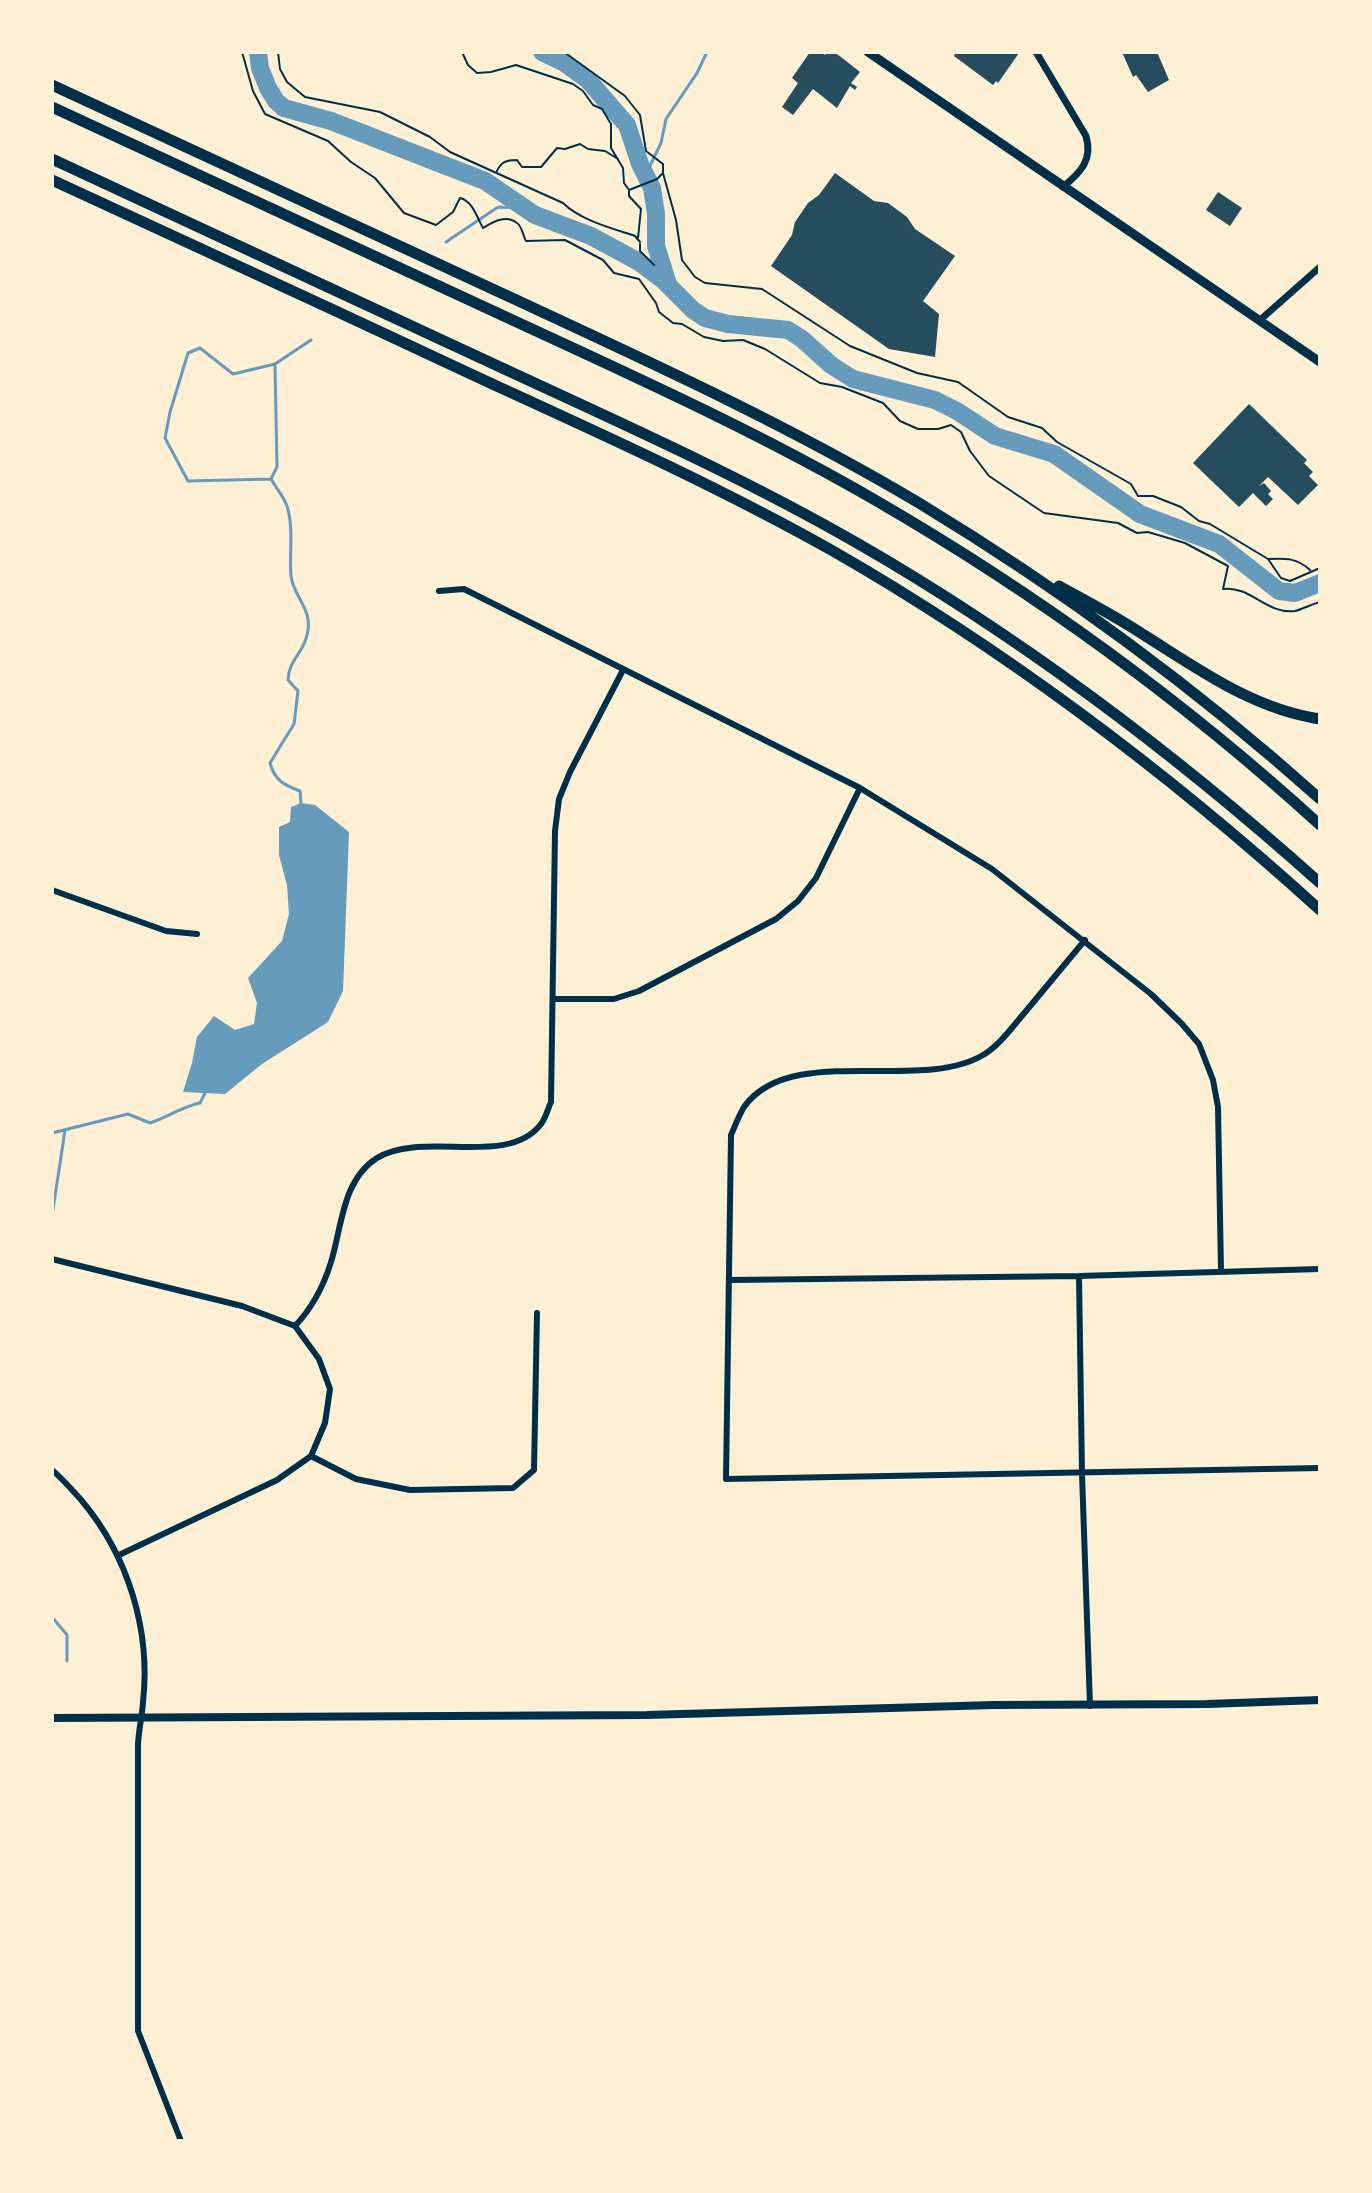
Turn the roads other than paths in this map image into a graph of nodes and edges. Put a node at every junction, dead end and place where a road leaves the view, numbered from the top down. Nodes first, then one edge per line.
1 (868, 52) edge
2 (1036, 52) edge
3 (52, 85) edge
4 (52, 107) edge
5 (52, 159) edge
6 (52, 180) edge
7 (1063, 187) junction
8 (1320, 267) edge
9 (1260, 320) junction
10 (1320, 362) edge
11 (986, 545) junction
12 (439, 591) dead end
13 (623, 670) junction
14 (1320, 719) edge
15 (860, 788) junction
16 (1320, 799) edge
17 (1320, 825) edge
18 (1320, 883) edge
19 (52, 890) edge
20 (1320, 910) edge
21 (197, 934) dead end
22 (1085, 940) junction
23 (554, 999) junction
24 (52, 1259) edge
25 (1320, 1269) edge
26 (1221, 1271) junction
27 (1079, 1276) junction
28 (730, 1280) junction
29 (537, 1313) dead end
30 (295, 1326) junction
31 (311, 1456) junction
32 (1320, 1468) edge
33 (52, 1470) edge
34 (1082, 1474) junction
35 (119, 1555) junction
36 (1320, 1700) edge
37 (1090, 1706) junction
38 (52, 1718) edge
39 (139, 1719) junction
40 (181, 2141) edge

1 - 7 main road
2 - 7 street
3 - 11 highway
4 - 17 highway
5 - 18 highway
6 - 20 highway
7 - 9 main road
8 - 9 street
9 - 10 main road
11 - 14 highway
11 - 16 highway
12 - 13 street
13 - 15 street
13 - 23 street
15 - 22 street
15 - 23 street
19 - 21 street
22 - 26 street
22 - 28 street
23 - 30 street
24 - 30 street
25 - 26 street
26 - 27 street
27 - 28 street
27 - 34 street
28 - 34 street
29 - 31 street
30 - 31 street
31 - 35 street
32 - 34 street
33 - 35 street
34 - 37 street
35 - 39 street
36 - 37 main road
37 - 39 main road
38 - 39 main road
39 - 40 street

